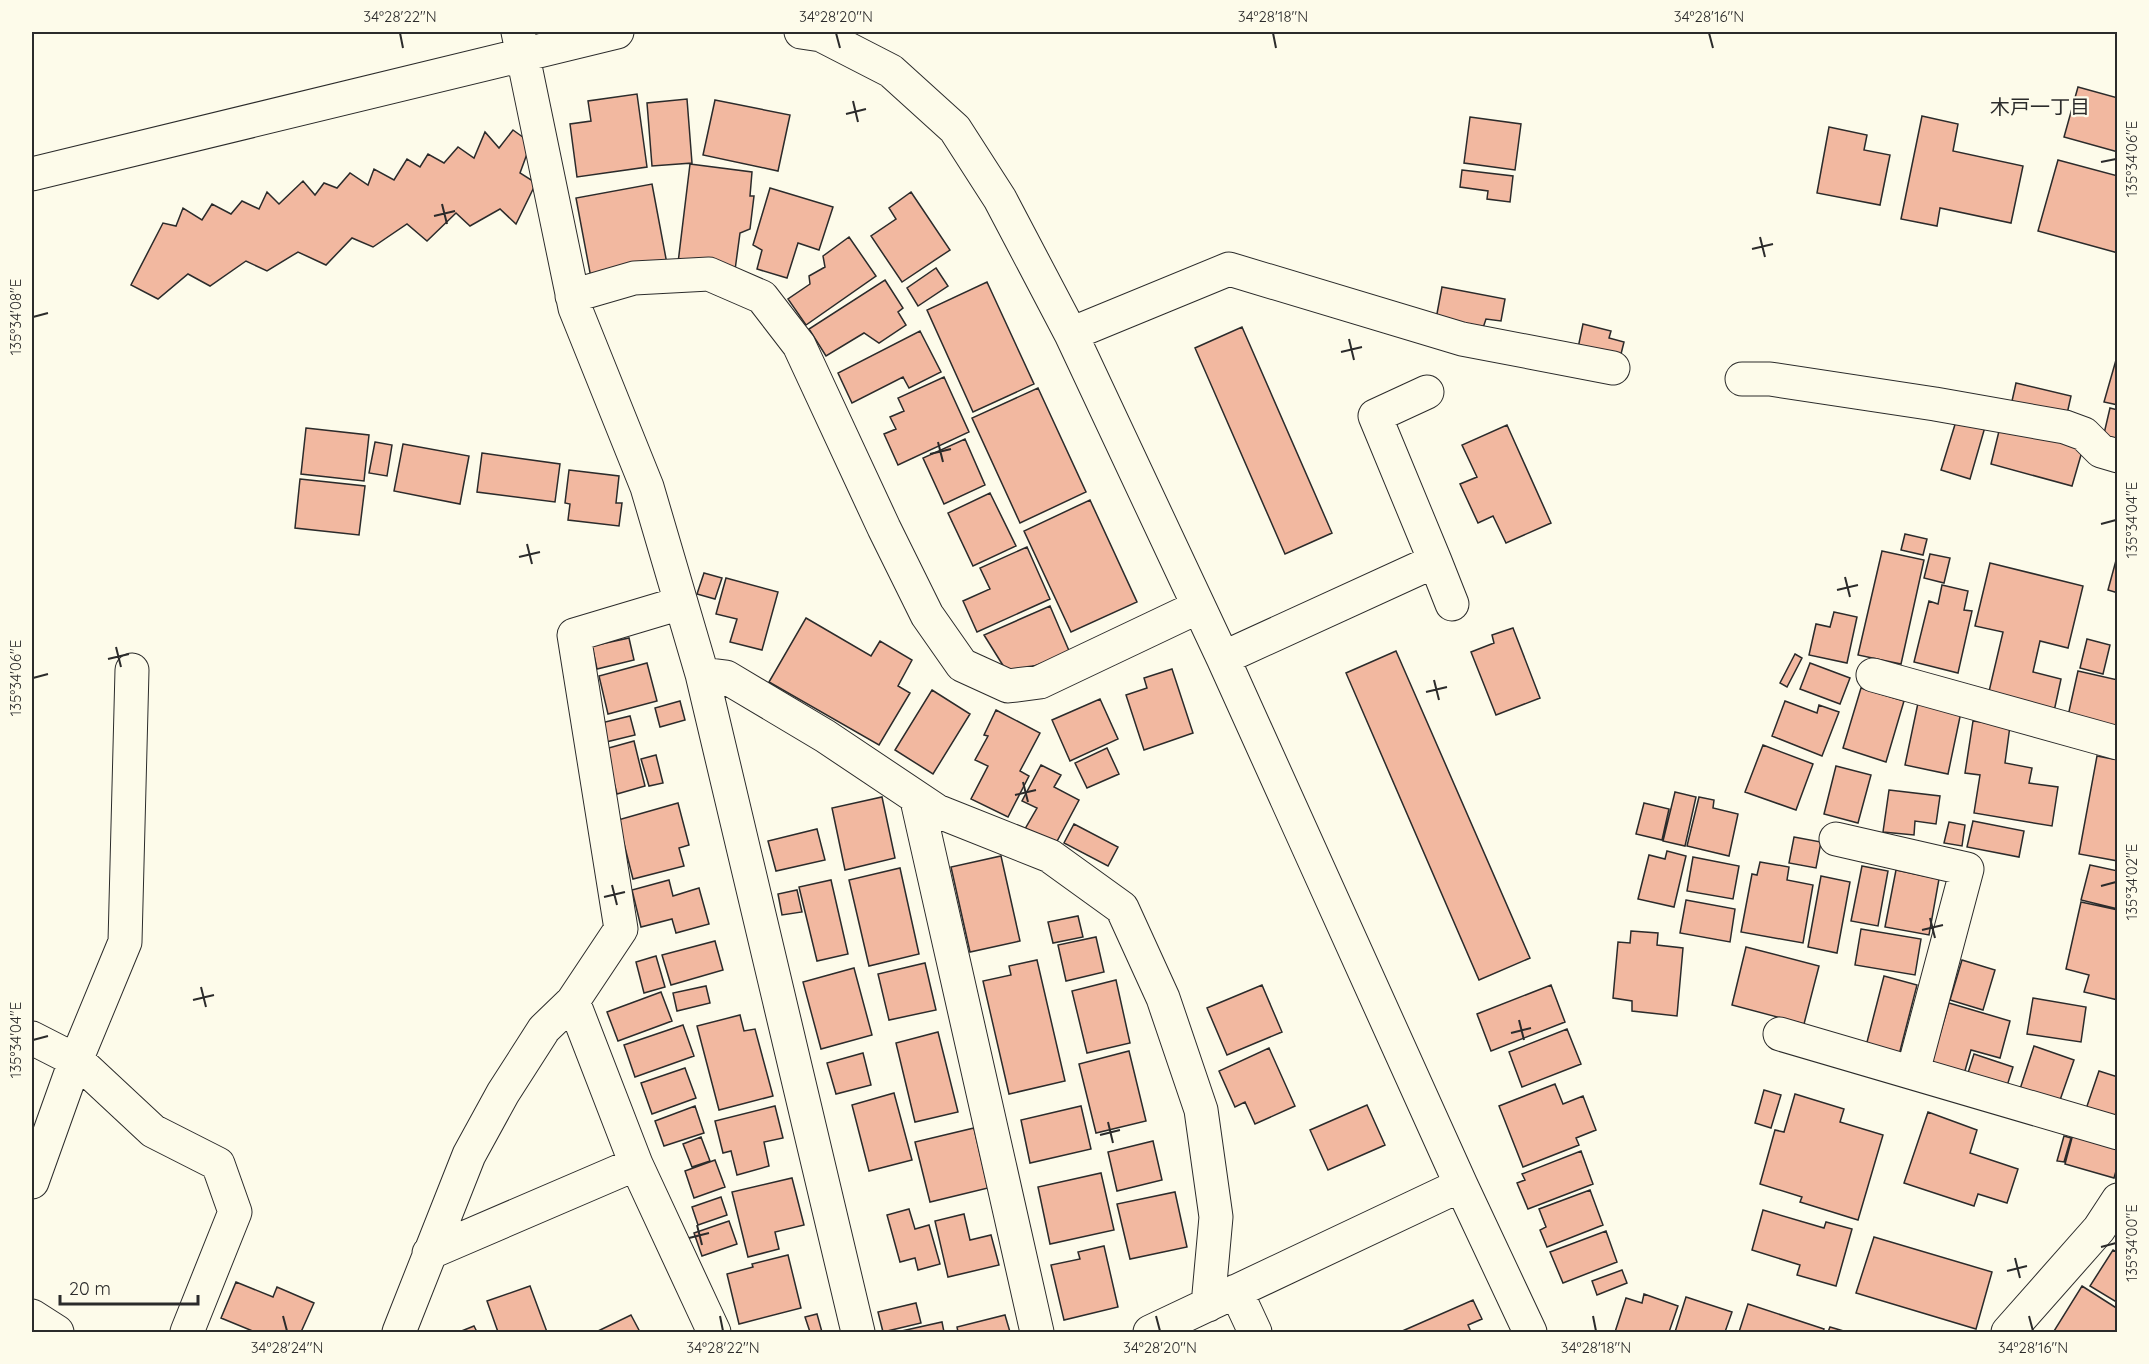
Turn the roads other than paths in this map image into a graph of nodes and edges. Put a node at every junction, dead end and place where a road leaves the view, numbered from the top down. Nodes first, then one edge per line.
1 (617, 32) edge
2 (801, 32) edge
3 (520, 43) edge
4 (32, 174) edge
5 (572, 296) junction
6 (1071, 334) junction
7 (1613, 368) dead end
8 (1742, 379) dead end
9 (1427, 392) dead end
10 (2118, 456) edge
11 (1435, 561) junction
12 (681, 603) junction
13 (1452, 604) dead end
14 (1198, 607) junction
15 (1223, 658) junction
16 (132, 670) dead end
17 (702, 674) junction
18 (1873, 675) dead end
19 (2118, 743) edge
20 (917, 800) junction
21 (1836, 839) dead end
22 (573, 1001) junction
23 (1780, 1034) dead end
24 (32, 1038) edge
25 (76, 1061) junction
26 (1913, 1072) junction
27 (2118, 1133) edge
28 (636, 1164) junction
29 (32, 1182) edge
30 (1461, 1185) junction
31 (2118, 1200) edge
32 (429, 1253) junction
33 (1222, 1298) junction
34 (32, 1316) edge
35 (57, 1332) edge
36 (187, 1332) edge
37 (399, 1332) edge
38 (714, 1332) edge
39 (858, 1332) edge
40 (1037, 1332) edge
41 (1150, 1332) edge
42 (1255, 1332) edge
43 (1530, 1332) edge
44 (2008, 1332) edge

1 - 3 street
2 - 6 street
3 - 4 street
3 - 5 street
5 - 12 street
5 - 14 street
6 - 7 street
6 - 14 street
8 - 10 street
9 - 11 street
11 - 13 street
11 - 15 street
12 - 17 street
12 - 22 street
14 - 15 street
15 - 30 street
16 - 25 street
17 - 20 street
17 - 39 street
18 - 19 street
20 - 33 street
20 - 40 street
21 - 26 street
22 - 28 street
22 - 32 street
23 - 26 street
24 - 25 street
25 - 29 street
25 - 36 street
26 - 27 street
28 - 32 street
28 - 38 street
30 - 33 street
30 - 43 street
31 - 44 street
32 - 37 street
33 - 41 street
33 - 42 street
34 - 35 street

